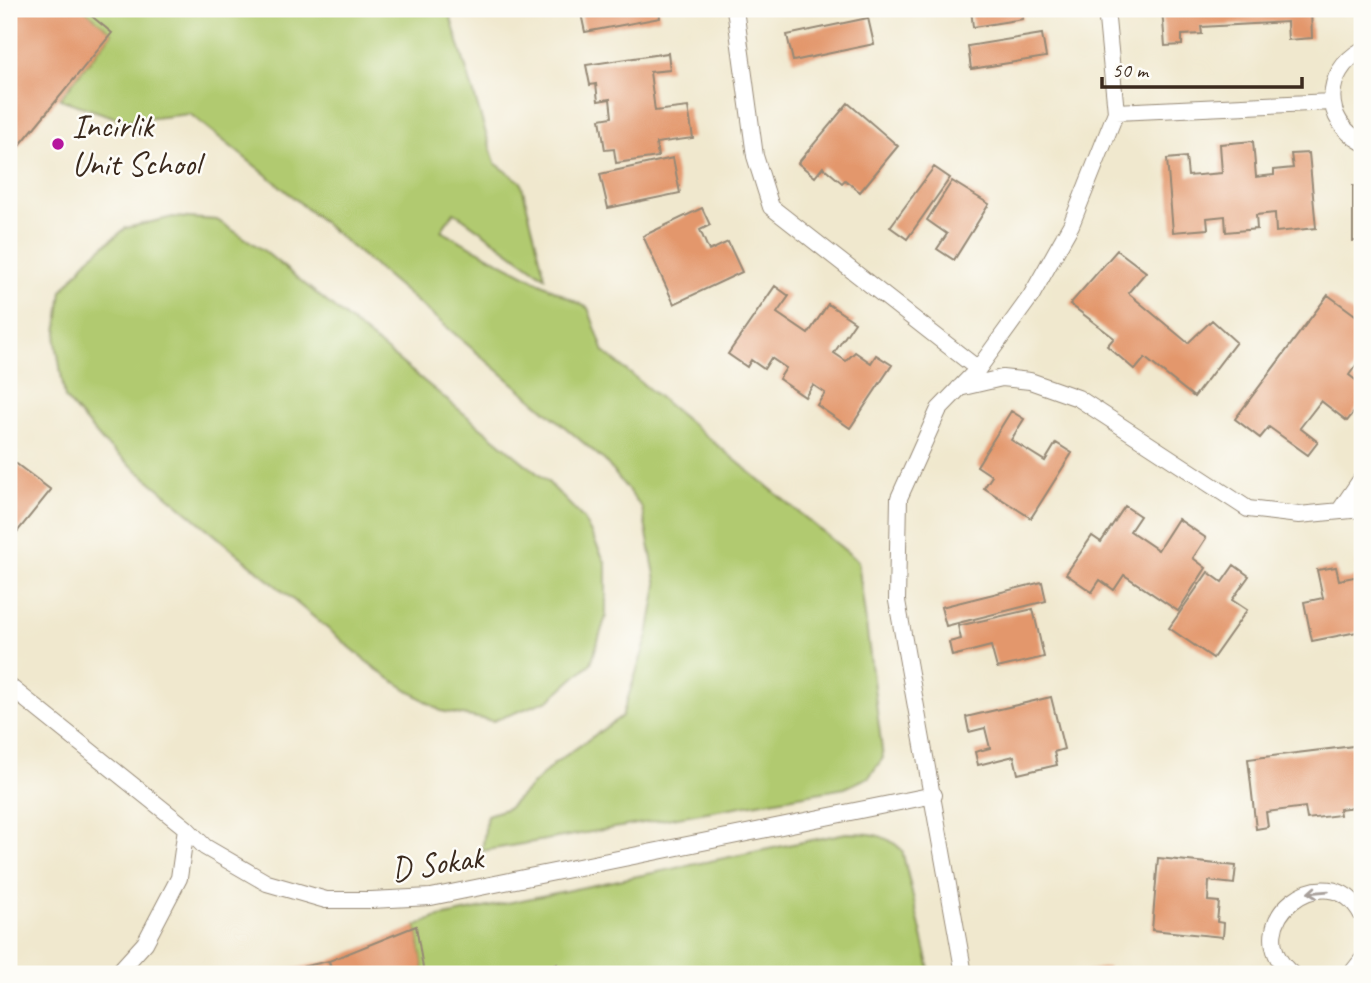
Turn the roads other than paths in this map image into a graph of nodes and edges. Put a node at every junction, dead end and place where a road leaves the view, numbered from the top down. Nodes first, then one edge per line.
1 (735, 9) edge
2 (1106, 9) edge
3 (1362, 50) edge
4 (1331, 102) junction
5 (1116, 112) junction
6 (1362, 142) edge
7 (978, 369) junction
8 (959, 388) junction
9 (1362, 478) edge
10 (1362, 509) edge
11 (1340, 510) junction
12 (9, 686) edge
13 (934, 795) junction
14 (186, 828) junction
15 (1362, 915) edge
16 (1362, 960) edge
17 (117, 974) edge
18 (964, 974) edge
19 (1292, 974) edge
20 (1351, 974) edge

1 - 7 lane
2 - 5 lane
3 - 4 lane
4 - 5 lane
4 - 6 lane
5 - 7 lane
7 - 8 lane
8 - 11 lane
8 - 13 lane
9 - 11 lane
10 - 11 lane
12 - 14 lane, D Sokak
13 - 14 lane, D Sokak
13 - 18 lane
14 - 17 lane
15 -> 19 lane
16 - 20 lane

